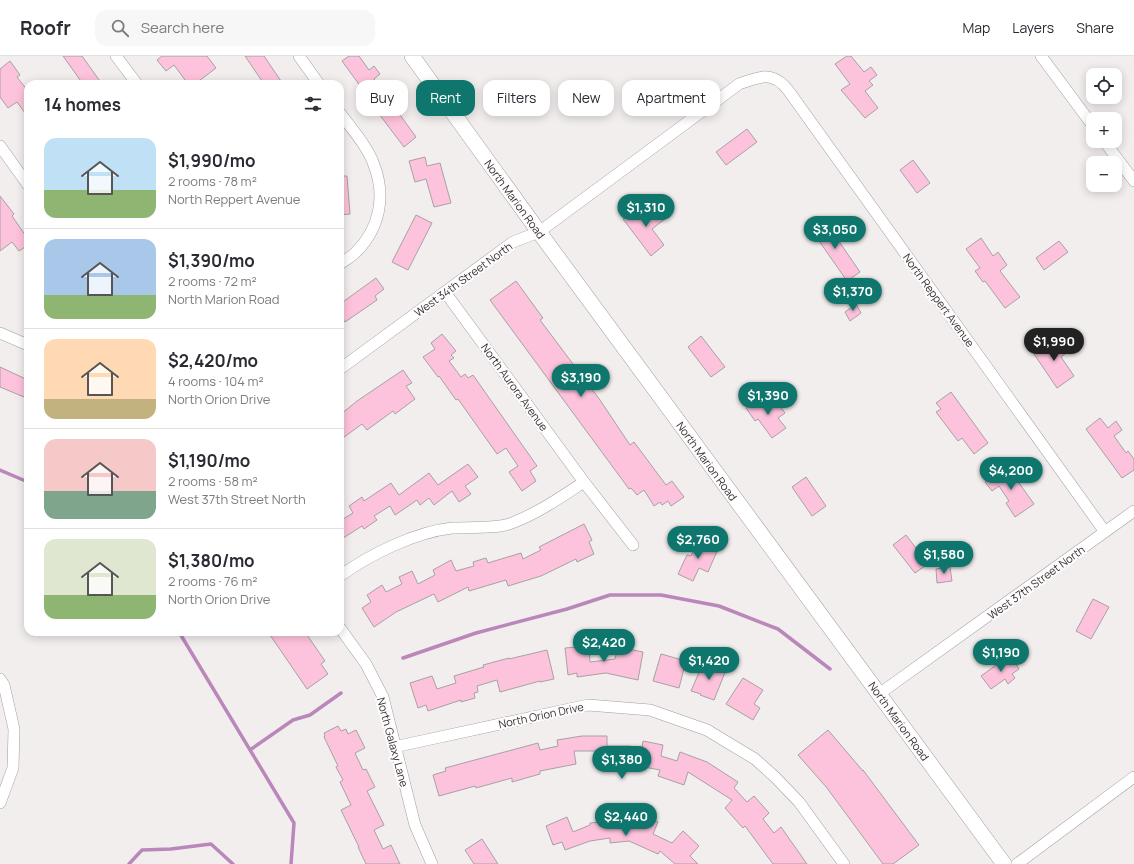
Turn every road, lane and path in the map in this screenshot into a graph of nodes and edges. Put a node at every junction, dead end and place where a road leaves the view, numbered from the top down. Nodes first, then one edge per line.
1 (116, 56) edge
2 (299, 56) edge
3 (412, 56) edge
4 (1041, 56) edge
5 (766, 76) joint
6 (134, 80) edge
7 (316, 80) edge
8 (1086, 117) edge
9 (344, 119) edge
10 (0, 146) edge
11 (1109, 148) edge
12 (24, 179) edge
13 (1134, 181) edge
14 (539, 232) junction
15 (344, 261) edge
16 (445, 292) junction
17 (0, 333) edge
18 (24, 343) edge
19 (344, 365) edge
20 (584, 482) junction
21 (1134, 511) edge
22 (1105, 532) junction
23 (633, 545) dead end
24 (344, 573) edge
25 (344, 634) edge
26 (0, 679) edge
27 (880, 694) junction
28 (394, 747) junction
29 (1134, 777) edge
30 (0, 803) edge
31 (432, 864) edge
32 (844, 864) edge
33 (1004, 864) edge
34 (1017, 864) edge

1 - 6 street
2 - 7 street
3 - 14 main road, North Marion Road
4 - 8 street
5 - 14 street, West 34th Street North
5 - 22 street, North Reppert Avenue
9 - 15 street
10 - 12 street
11 - 13 street
14 - 16 street, West 34th Street North
14 - 27 main road, North Marion Road
16 - 19 street, West 34th Street North
16 - 20 street, North Aurora Avenue
17 - 18 street
20 - 23 street, North Aurora Avenue
20 - 24 street
21 - 22 street, West 37th Street North
22 - 27 street, West 37th Street North
25 - 28 street, North Galaxy Lane
26 - 30 street
27 - 33 main road, North Marion Road
28 - 31 street, North Galaxy Lane
28 - 32 street, North Orion Drive
29 - 34 street

